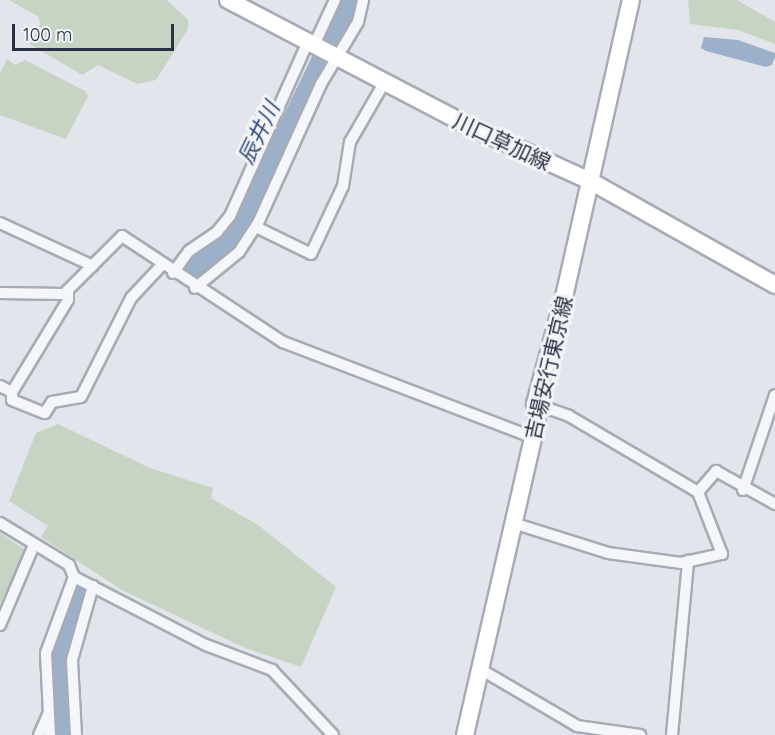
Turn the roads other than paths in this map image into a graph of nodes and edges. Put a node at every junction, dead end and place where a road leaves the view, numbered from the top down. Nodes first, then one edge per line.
1 (228, 0) edge
2 (335, 0) edge
3 (363, 0) edge
4 (631, 0) edge
5 (311, 44) junction
6 (338, 58) junction
7 (384, 82) junction
8 (590, 181) junction
9 (0, 223) edge
10 (256, 227) junction
11 (162, 264) junction
12 (93, 266) junction
13 (173, 273) junction
14 (775, 285) edge
15 (195, 288) junction
16 (68, 290) junction
17 (0, 293) edge
18 (0, 386) edge
19 (12, 392) junction
20 (775, 395) edge
21 (536, 404) junction
22 (532, 437) junction
23 (743, 490) junction
24 (698, 492) junction
25 (775, 504) edge
26 (0, 523) edge
27 (513, 523) junction
28 (34, 545) junction
29 (688, 561) junction
30 (74, 577) junction
31 (93, 586) junction
32 (0, 625) edge
33 (480, 669) junction
34 (48, 715) junction
35 (39, 735) edge
36 (50, 735) edge
37 (76, 735) edge
38 (333, 735) edge
39 (465, 735) edge
40 (640, 735) edge
41 (672, 735) edge

1 - 5 main road, 川口草加線
2 - 5 street
3 - 6 street
4 - 8 main road, 吉場安行東京線
5 - 6 main road, 川口草加線
5 - 13 street
6 - 7 main road, 川口草加線
6 - 10 street
7 - 8 main road, 川口草加線
7 - 10 street
8 - 14 main road, 川口草加線
8 - 21 main road, 吉場安行東京線
9 - 12 street
10 - 15 street
11 - 12 street
11 - 13 street
11 - 19 street
12 - 16 street
13 - 15 street
15 - 22 street
16 - 17 street
16 - 19 street
18 - 19 street
20 - 23 street
21 - 22 main road, 吉場安行東京線
21 - 24 street
22 - 27 main road, 吉場安行東京線
23 - 24 street
23 - 25 street
24 - 29 street
26 - 28 street
27 - 29 street
27 - 33 main road, 吉場安行東京線
28 - 30 street
28 - 32 street
29 - 41 street
30 - 31 street
30 - 34 street
31 - 37 street
31 - 38 street
33 - 39 main road, 吉場安行東京線
33 - 40 street
34 - 35 street
34 - 36 street

